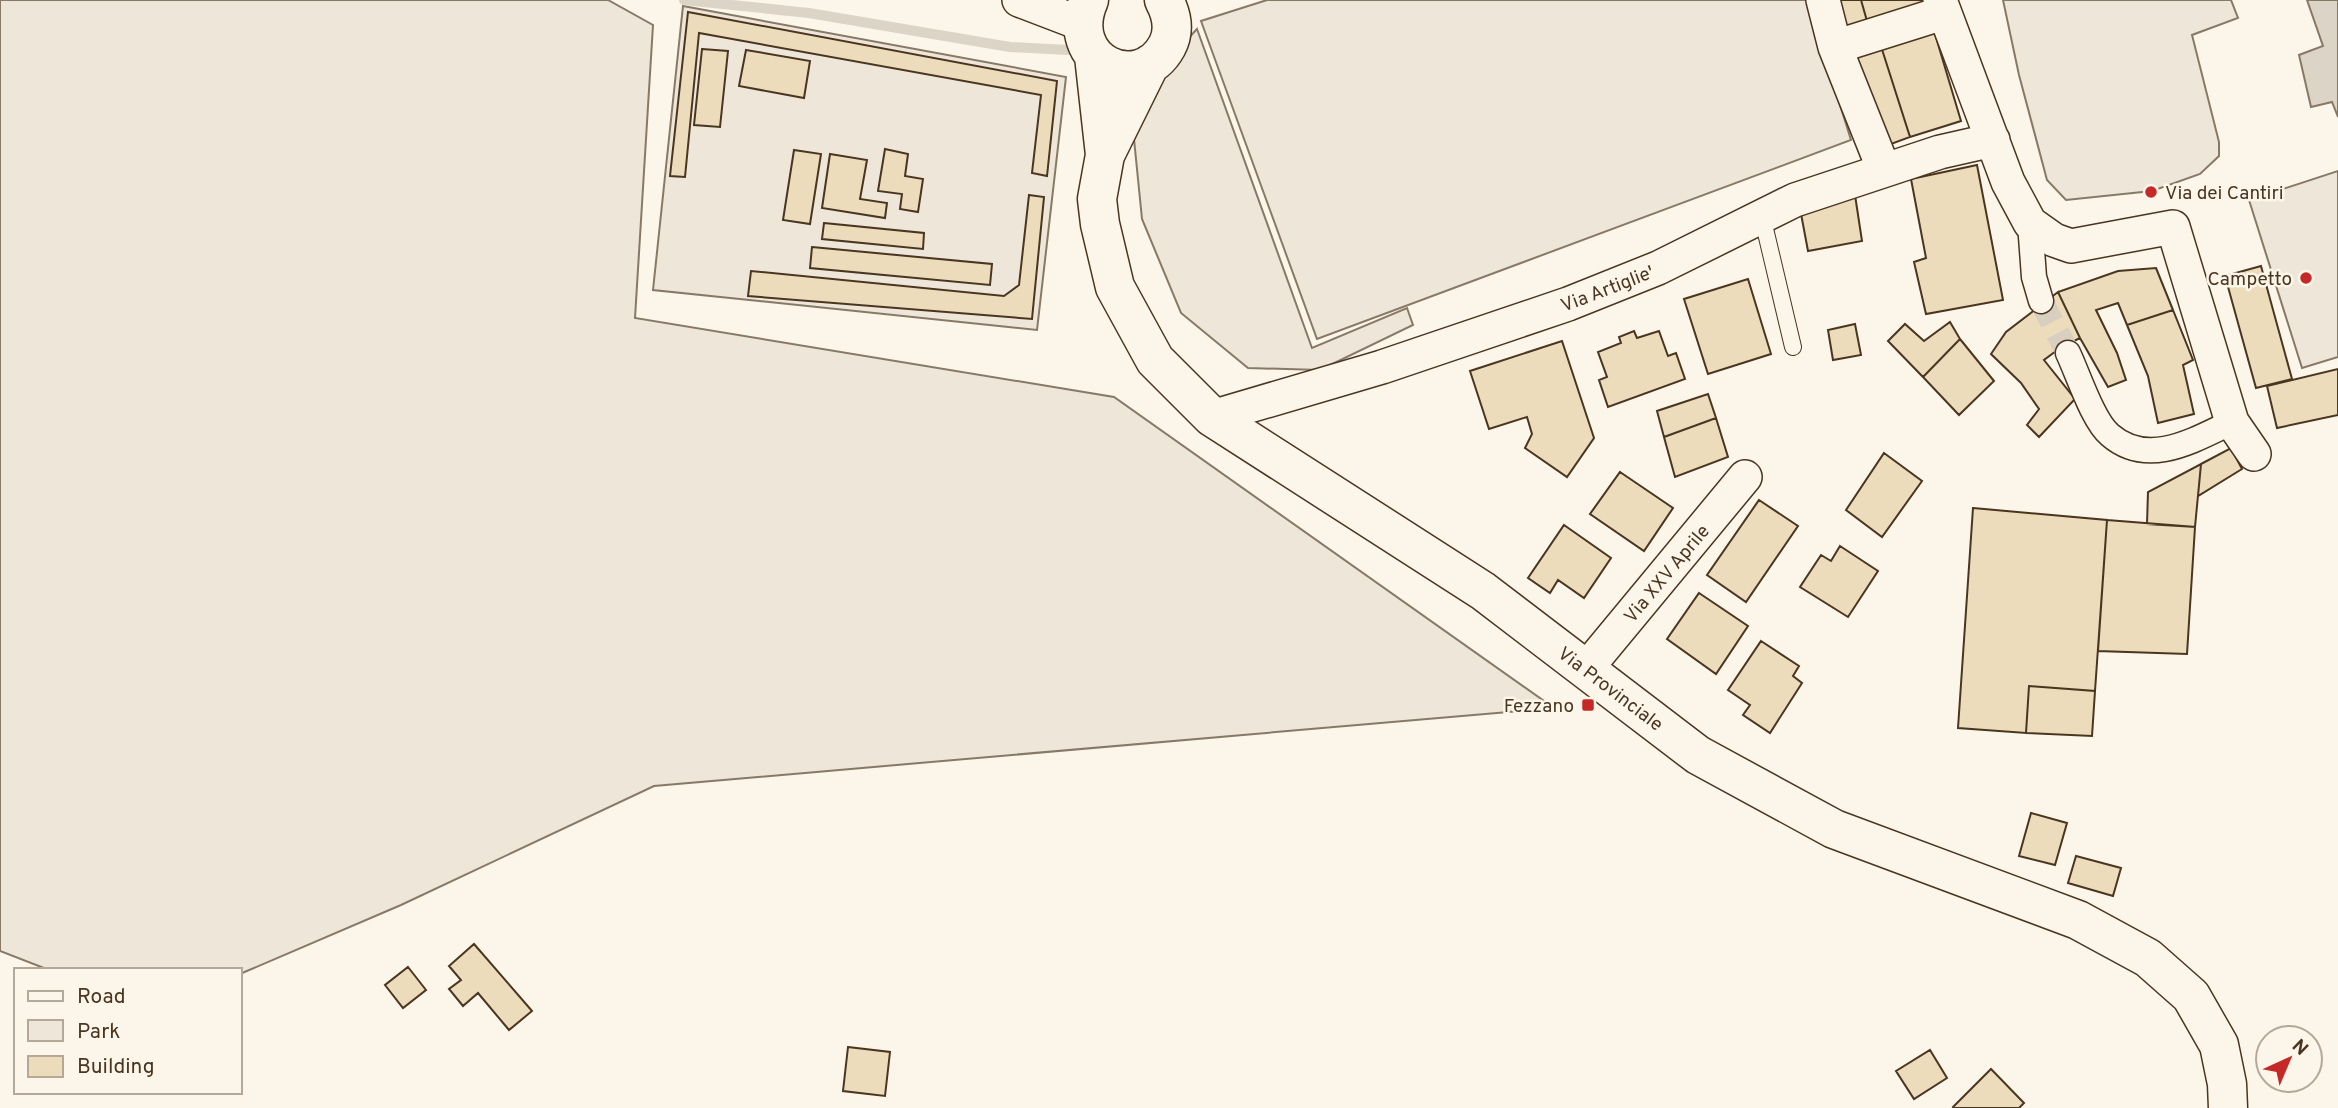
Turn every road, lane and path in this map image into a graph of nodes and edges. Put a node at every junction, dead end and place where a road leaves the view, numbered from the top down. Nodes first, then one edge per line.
1 (1018, 0) edge
2 (1823, 0) edge
3 (1171, 5) edge
4 (1941, 6) edge
5 (1088, 27) edge
6 (1835, 47) junction
7 (1150, 64) junction
8 (1993, 140) junction
9 (1105, 155) junction
10 (1884, 170) junction
11 (1762, 216) junction
12 (2030, 223) junction
13 (2042, 301) tunnel mouth
14 (1793, 347) dead end
15 (2068, 353) tunnel mouth
16 (1212, 417) junction
17 (2232, 422) junction
18 (2254, 454) dead end
19 (1745, 477) dead end
20 (1586, 669) junction
21 (2228, 1108) edge

1 - 5 street
2 - 6 street
3 - 7 main road
4 - 6 street
4 - 8 street
5 - 7 main road
5 - 9 main road
6 - 10 street
7 - 9 main road
8 - 10 street, Via Artiglie'
8 - 12 street
9 - 16 main road, Via Provinciale
10 - 11 street, Via Artiglie'
11 - 14 lane
11 - 16 street, Via Artiglie'
12 - 13 street
12 - 17 street
15 - 17 street
16 - 20 main road, Via Provinciale
17 - 18 street
19 - 20 street, Via XXV Aprile
20 - 21 main road, Via Provinciale

